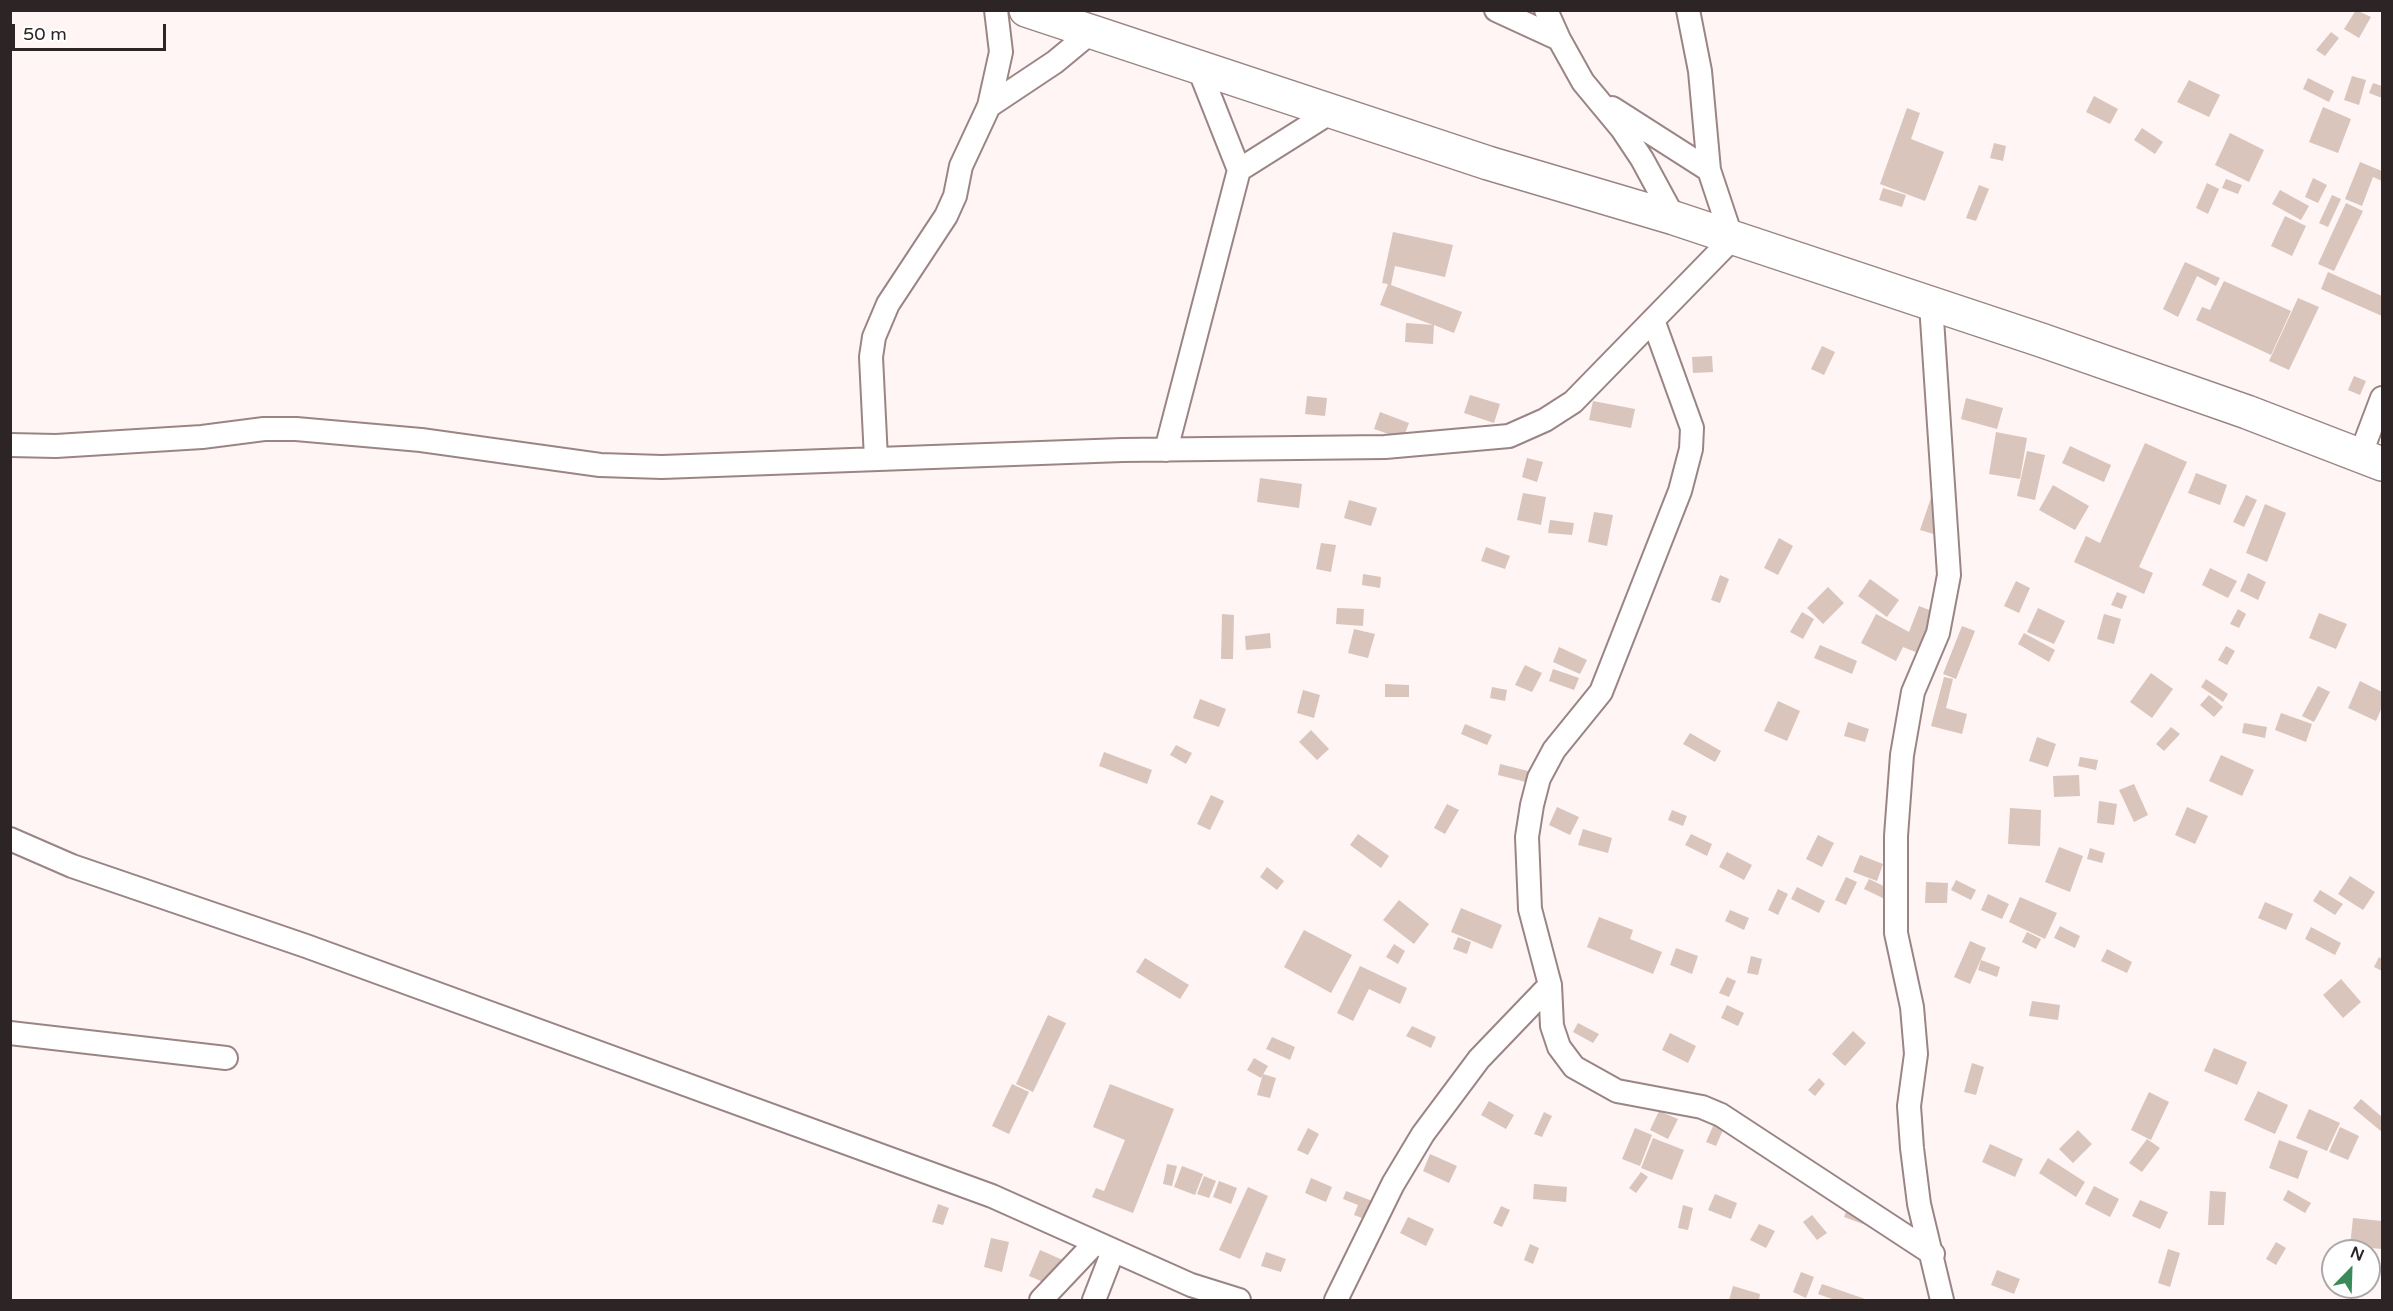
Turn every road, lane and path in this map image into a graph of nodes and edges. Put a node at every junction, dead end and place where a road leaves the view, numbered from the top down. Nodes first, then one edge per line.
1 (996, 10) edge
2 (1546, 10) edge
3 (1688, 10) edge
4 (1497, 11) edge
5 (1039, 13) edge
6 (1090, 33) junction
7 (1559, 39) junction
8 (1199, 69) junction
9 (1597, 100) junction
10 (989, 106) junction
11 (1331, 112) junction
12 (1239, 170) junction
13 (1709, 170) junction
14 (1674, 218) junction
15 (1731, 239) junction
16 (1931, 304) junction
17 (1653, 320) junction
18 (2382, 398) edge
19 (10, 445) edge
20 (1166, 450) junction
21 (876, 459) junction
22 (2371, 460) edge
23 (14, 838) edge
24 (1550, 985) junction
25 (10, 1033) edge
26 (226, 1058) dead end
27 (1104, 1247) junction
28 (1933, 1254) junction
29 (1041, 1300) edge
30 (1094, 1300) edge
31 (1239, 1300) edge
32 (1336, 1300) edge
33 (1942, 1300) edge

1 - 10 street
2 - 7 street
3 - 13 street
4 - 7 street
5 - 6 main road
6 - 8 main road
6 - 10 street
7 - 9 street
8 - 11 main road
8 - 12 street
9 - 13 street
9 - 14 street
10 - 21 street
11 - 12 street
11 - 14 main road
12 - 20 street
13 - 15 street
14 - 15 main road
15 - 16 main road
15 - 17 street
16 - 22 main road
16 - 28 street
17 - 20 street
17 - 24 street
18 - 22 street
19 - 21 street
20 - 21 street
23 - 27 street
24 - 28 street
24 - 32 street
25 - 26 street
27 - 29 street
27 - 30 street
27 - 31 street
28 - 33 street

